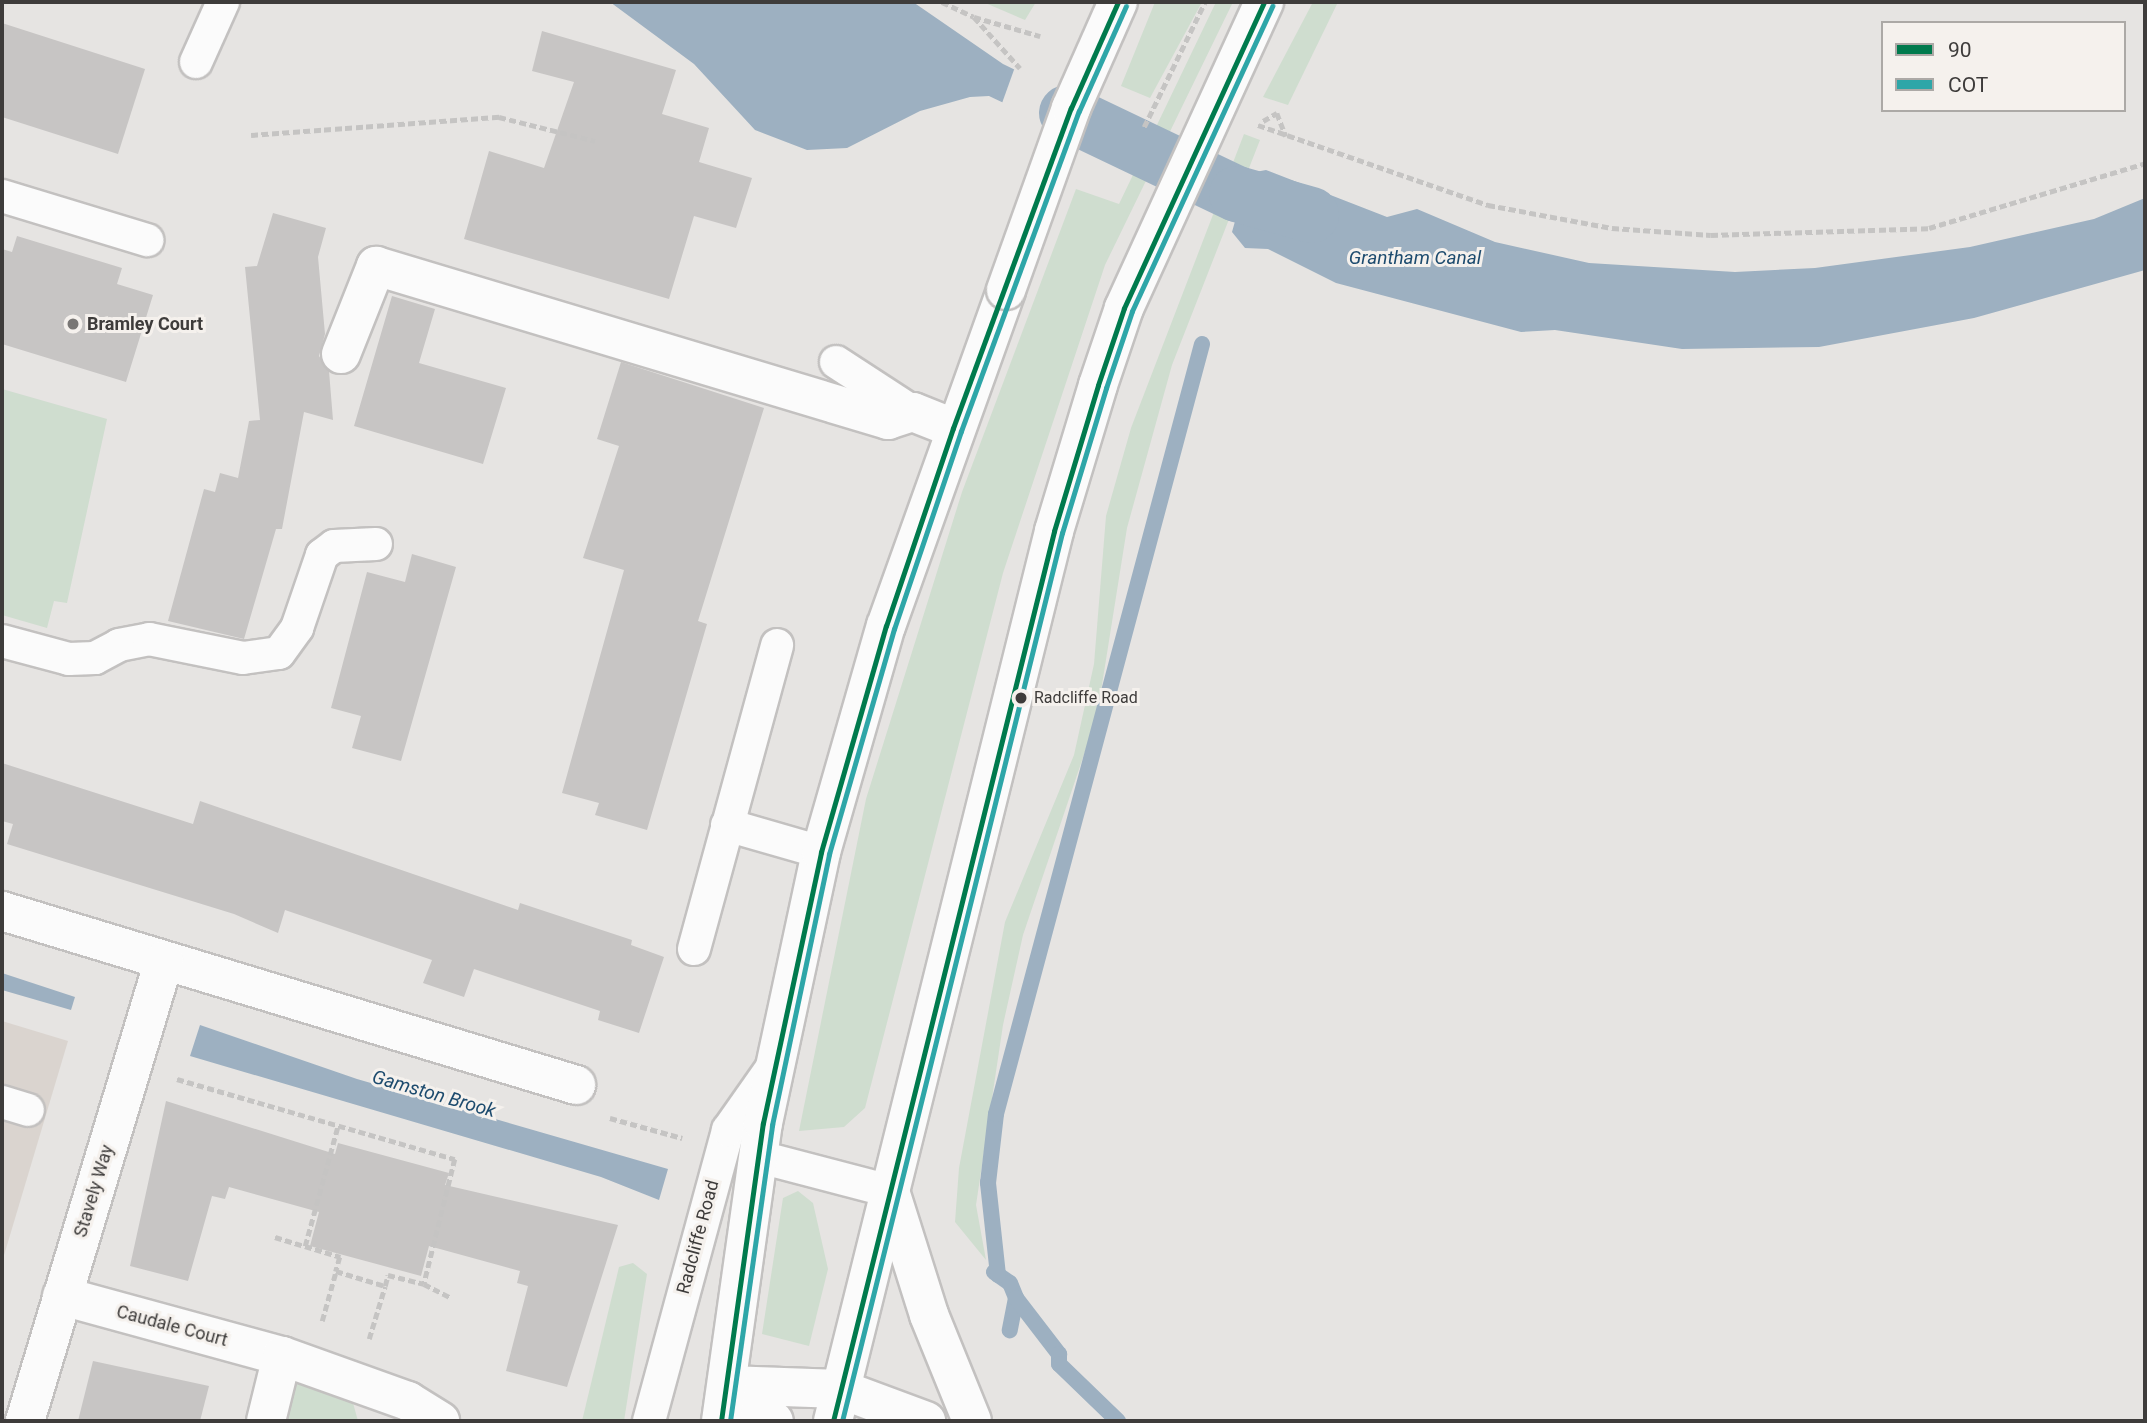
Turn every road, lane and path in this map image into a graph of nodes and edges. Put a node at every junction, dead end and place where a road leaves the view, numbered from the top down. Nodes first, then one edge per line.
1 (223, 2) edge
2 (942, 2) edge
3 (1118, 2) edge
4 (1205, 2) edge
5 (1265, 2) edge
6 (974, 16) junction
7 (1040, 36) dead end
8 (196, 62) dead end
9 (1020, 68) dead end
10 (1247, 121) dead end
11 (1257, 124) junction
12 (1144, 127) dead end
13 (251, 135) dead end
14 (1286, 136) junction
15 (595, 142) dead end
16 (2145, 163) edge
17 (2, 196) edge
18 (147, 240) dead end
19 (341, 354) dead end
20 (836, 362) dead end
21 (913, 412) junction
22 (953, 428) junction
23 (376, 544) dead end
24 (3, 645) edge
25 (777, 645) dead end
26 (727, 825) junction
27 (821, 852) junction
28 (2, 911) edge
29 (694, 949) dead end
30 (164, 960) junction
31 (774, 1064) junction
32 (132, 1065) junction
33 (576, 1085) joint
34 (338, 1125) junction
35 (692, 1141) dead end
36 (760, 1157) junction
37 (890, 1191) junction
38 (275, 1237) dead end
39 (305, 1246) junction
40 (336, 1271) junction
41 (424, 1284) junction
42 (385, 1286) junction
43 (62, 1296) junction
44 (450, 1297) dead end
45 (319, 1331) dead end
46 (367, 1345) dead end
47 (282, 1356) junction
48 (724, 1403) edge
49 (837, 1405) edge
50 (25, 1421) edge
51 (266, 1421) edge
52 (440, 1421) edge
53 (649, 1421) edge
54 (774, 1421) edge
55 (926, 1421) edge
56 (972, 1421) edge

1 - 8 lane
2 - 6 path
3 - 22 main road, Radcliffe Road, bridge
4 - 12 path
5 - 37 main road
6 - 7 path
6 - 9 path
10 - 11 path
11 - 14 path
11 - 14 path
13 - 15 path
14 - 16 path
17 - 18 lane
19 - 21 main road
20 - 21 lane
21 - 22 main road
22 - 27 main road, Radcliffe Road
23 - 24 lane
25 - 26 lane
26 - 27 lane
26 - 29 lane
27 - 31 main road, Radcliffe Road
28 - 30 main road
30 - 32 main road, Stavely Way
30 - 33 main road
31 - 36 main road, Radcliffe Road
31 - 53 lane, Radcliffe Road
32 - 34 path
32 - 43 main road, Stavely Way
33 - 35 path
34 - 39 path
34 - 41 path
36 - 37 lane
36 - 48 main road, Radcliffe Road
37 - 49 main road
37 - 56 main road
38 - 39 path
39 - 40 path
40 - 42 path
40 - 45 path
41 - 42 path
41 - 44 path
42 - 46 path
43 - 47 main road, Caudale Court
43 - 50 main road, Stavely Way
47 - 51 main road
47 - 52 main road, Caudale Court
48 - 49 main road
48 - 54 main road
49 - 55 main road

